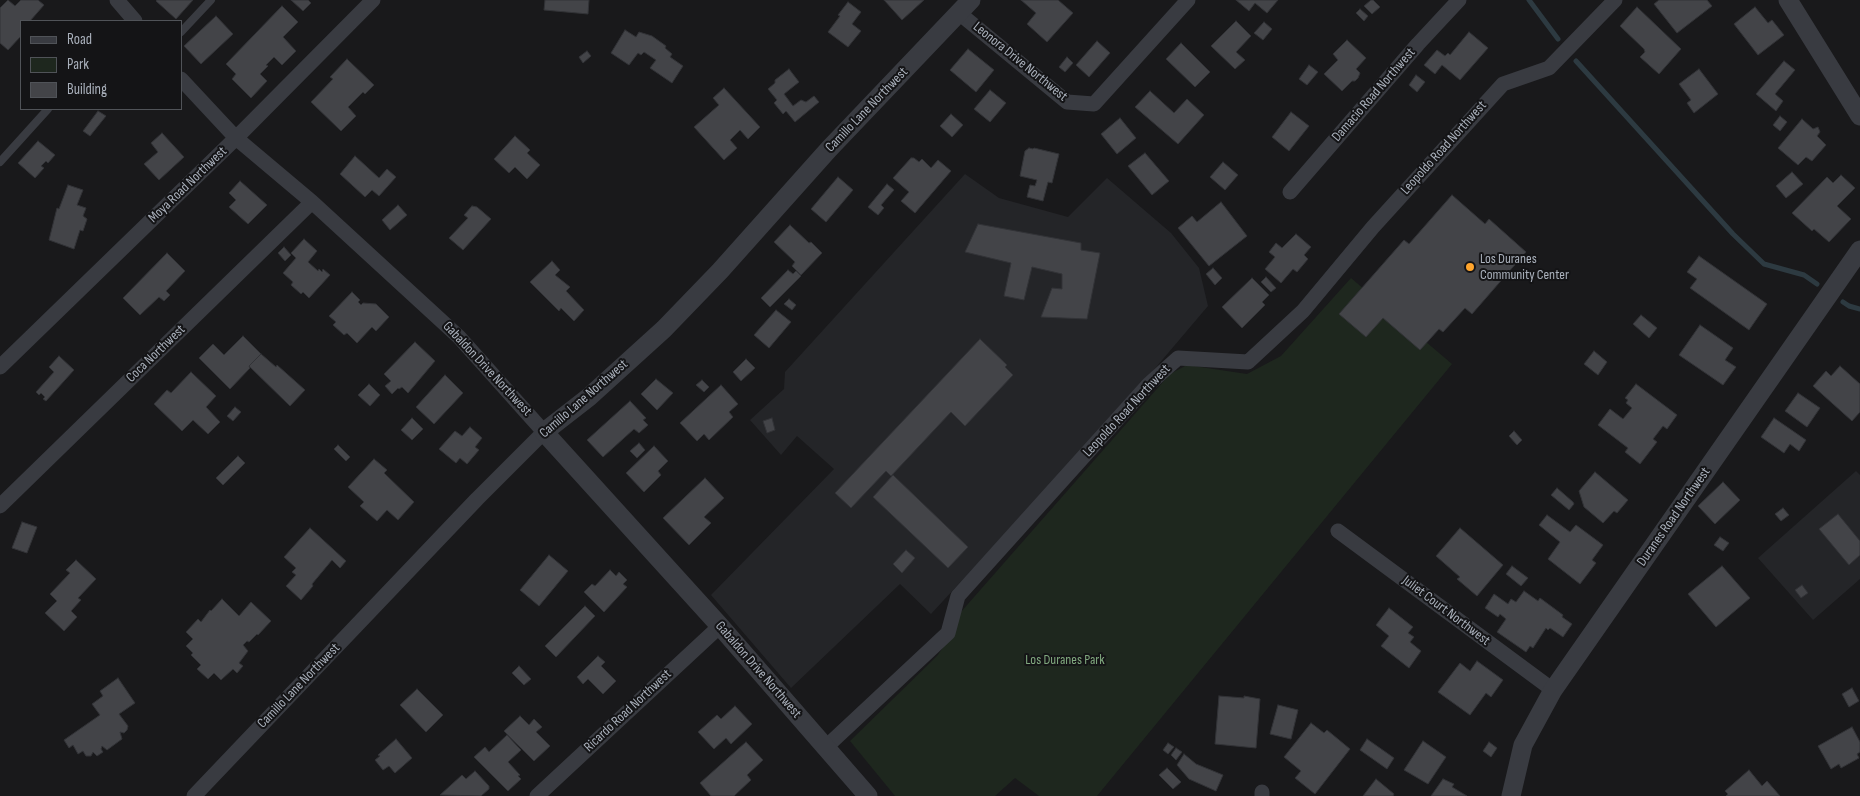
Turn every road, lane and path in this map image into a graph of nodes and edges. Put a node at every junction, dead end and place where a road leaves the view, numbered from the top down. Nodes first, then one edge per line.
1 (117, 0) edge
2 (211, 0) edge
3 (373, 0) edge
4 (1188, 0) edge
5 (1459, 0) edge
6 (1615, 0) edge
7 (1790, 1) edge
8 (965, 7) edge
9 (132, 20) edge
10 (182, 31) edge
11 (182, 80) edge
12 (47, 110) edge
13 (1860, 116) edge
14 (236, 138) junction
15 (0, 162) edge
16 (1290, 192) dead end
17 (312, 202) junction
18 (1860, 250) edge
19 (0, 368) edge
20 (544, 432) junction
21 (0, 506) edge
22 (1338, 531) dead end
23 (720, 626) junction
24 (1553, 690) junction
25 (826, 747) junction
26 (194, 796) edge
27 (537, 796) edge
28 (868, 796) edge
29 (1511, 796) edge

1 - 9 street
2 - 10 lane
3 - 14 street, Moya Road Northwest
4 - 8 street, Leonora Drive Northwest
5 - 16 street, Damacio Road Northwest
6 - 25 street, Leopoldo Road Northwest
7 - 13 street
8 - 20 street, Camillo Lane Northwest
11 - 14 street, Gabaldon Drive Northwest
12 - 15 lane
14 - 17 street, Gabaldon Drive Northwest
14 - 19 street, Moya Road Northwest
17 - 20 street, Gabaldon Drive Northwest
17 - 21 street, Coca Northwest
18 - 24 street, Duranes Road Northwest
20 - 23 street, Gabaldon Drive Northwest
20 - 26 street, Camillo Lane Northwest
22 - 24 street, Juliet Court Northwest
23 - 25 street, Gabaldon Drive Northwest
23 - 27 street, Ricardo Road Northwest
24 - 29 street, Duranes Road Northwest
25 - 28 street, Gabaldon Drive Northwest

